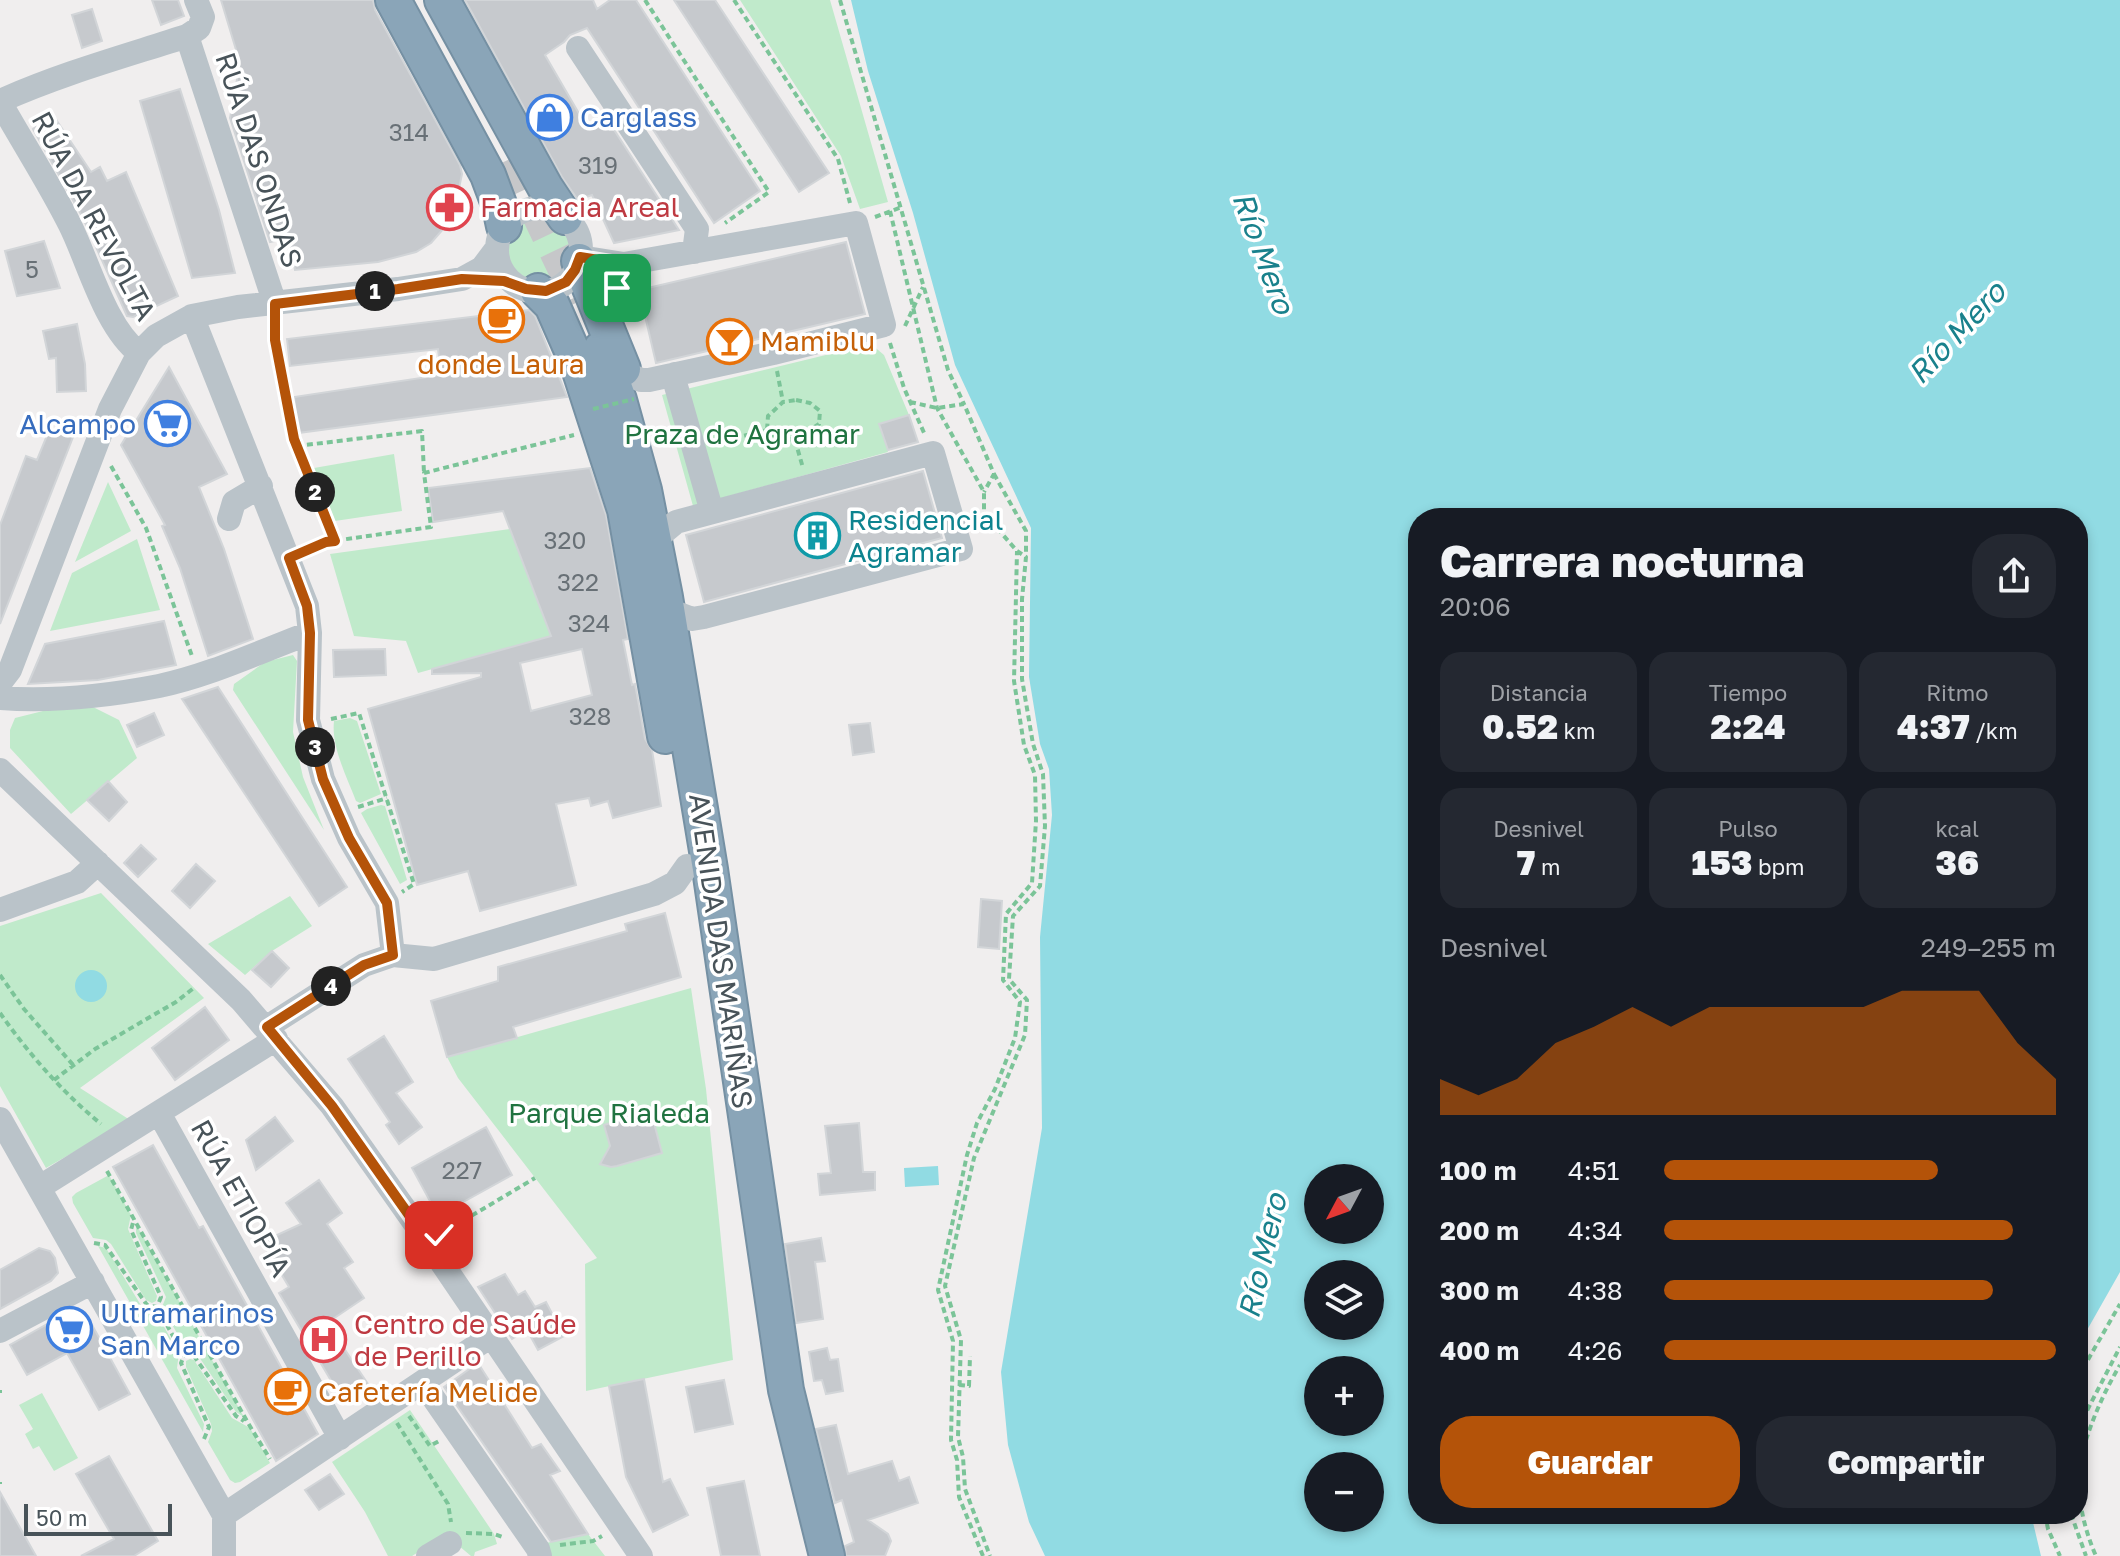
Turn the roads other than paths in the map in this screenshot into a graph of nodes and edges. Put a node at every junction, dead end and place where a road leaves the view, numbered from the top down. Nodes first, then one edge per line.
1 (196, 0) edge
2 (393, 0) edge
3 (406, 0) edge
4 (426, 0) edge
5 (442, 0) edge
6 (187, 36) junction
7 (578, 48) dead end
8 (0, 102) edge
9 (565, 217) junction
10 (501, 237) junction
11 (694, 252) junction
12 (580, 259) junction
13 (624, 264) junction
14 (462, 279) junction
15 (527, 288) junction
16 (275, 304) junction
17 (192, 316) junction
18 (139, 353) junction
19 (611, 360) junction
20 (675, 374) junction
21 (261, 486) junction
22 (712, 512) junction
23 (229, 519) dead end
24 (664, 532) junction
25 (679, 614) junction
26 (310, 633) junction
27 (0, 683) edge
28 (0, 698) edge
29 (0, 770) edge
30 (98, 863) junction
31 (687, 866) junction
32 (0, 910) edge
33 (706, 953) junction
34 (393, 955) junction
35 (726, 980) junction
36 (272, 1033) junction
37 (159, 1113) junction
38 (0, 1119) edge
39 (40, 1187) junction
40 (93, 1282) junction
41 (0, 1331) edge
42 (491, 1336) junction
43 (423, 1383) junction
44 (340, 1438) junction
45 (224, 1515) junction
46 (451, 1538) road end
47 (224, 1556) edge
48 (428, 1556) edge
49 (540, 1556) edge
50 (641, 1556) edge
51 (809, 1556) edge
52 (827, 1556) edge

1 - 6 street
2 - 10 highway
3 - 4 highway
5 - 9 highway
6 - 8 street, RÚA DA REVOLTA
6 - 16 street, RÚA DAS ONDAS
7 - 11 street
8 - 18 street, RÚA DA REVOLTA
9 - 10 street
9 - 12 street
10 - 14 street
10 - 15 street
11 - 13 street
11 - 20 street
12 - 13 street
12 - 15 street
12 - 19 highway
13 - 19 street
14 - 15 street
14 - 16 street
15 - 31 highway
16 - 17 street
17 - 18 street
17 - 21 street
18 - 27 street
19 - 20 street
19 - 24 highway
19 - 33 highway, AVENIDA DAS MARIÑAS
19 - 35 highway, AVENIDA DAS MARIÑAS
20 - 22 street
21 - 23 street
21 - 26 street
22 - 24 street
22 - 25 street
24 - 25 highway
25 - 35 highway
26 - 28 street
26 - 34 street
29 - 30 street
30 - 32 street
30 - 36 street
31 - 33 highway
31 - 34 street
33 - 51 highway, AVENIDA DAS MARIÑAS
34 - 36 street
35 - 52 highway, AVENIDA DAS MARIÑAS
36 - 37 street
36 - 42 street
37 - 39 street
37 - 44 street, RÚA ETIOPÍA
38 - 39 street
39 - 40 street
40 - 41 street
40 - 45 street
42 - 43 street
42 - 50 street
43 - 44 street
43 - 49 street
44 - 45 street
45 - 47 street
46 - 48 street

